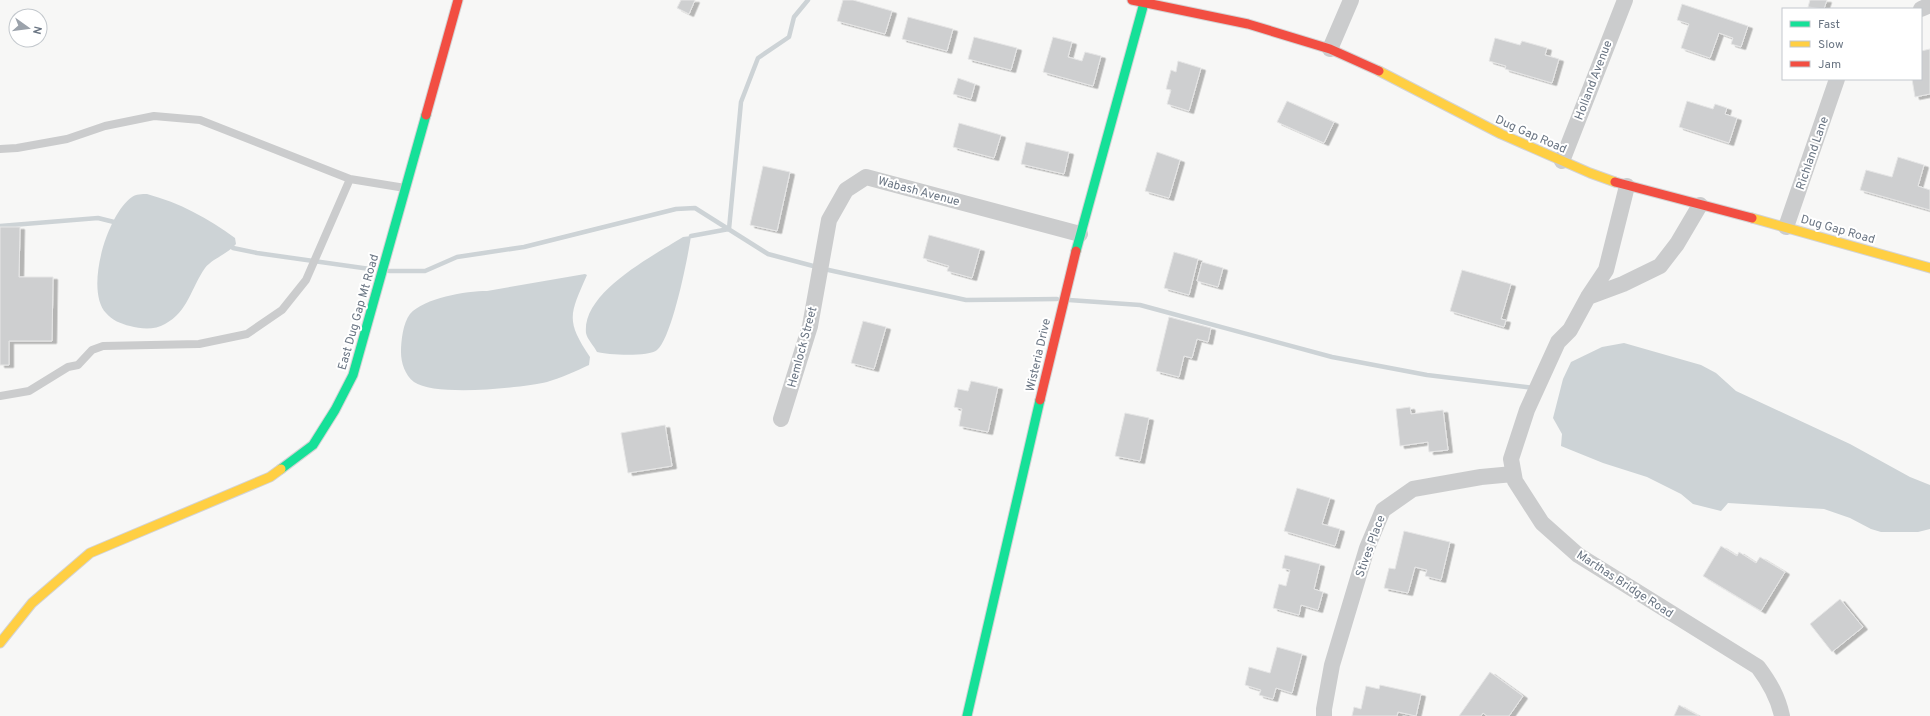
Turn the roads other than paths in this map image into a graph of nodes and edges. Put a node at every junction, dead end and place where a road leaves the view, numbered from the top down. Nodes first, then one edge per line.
1 (458, 0) edge
2 (1132, 0) edge
3 (1351, 0) edge
4 (1625, 0) edge
5 (1144, 2) junction
6 (1330, 49) junction
7 (1838, 80) edge
8 (0, 150) edge
9 (1562, 161) junction
10 (350, 179) junction
11 (1627, 186) junction
12 (405, 188) junction
13 (1700, 205) junction
14 (1786, 227) junction
15 (1080, 234) junction
16 (1930, 268) edge
17 (819, 274) joint
18 (1588, 297) junction
19 (0, 396) edge
20 (781, 419) dead end
21 (1513, 474) junction
22 (0, 643) edge
23 (967, 716) edge
24 (1324, 716) edge
25 (1782, 716) edge

1 - 12 street, East Dug Gap Mt Road
2 - 5 street, Dug Gap Road
3 - 6 street
4 - 9 street, Holland Avenue
5 - 6 street, Dug Gap Road
5 - 15 street, Wisteria Drive
6 - 9 street, Dug Gap Road
7 - 14 street, Richland Lane
8 - 10 lane
9 - 11 street, Dug Gap Road
10 - 12 lane
10 - 19 lane
11 - 13 street, Dug Gap Road
11 - 18 street, Marthas Bridge Road
12 - 22 street, East Dug Gap Mt Road
13 - 14 street, Dug Gap Road
13 - 18 street
14 - 16 street, Dug Gap Road
15 - 17 street, Wabash Avenue
15 - 23 street, Wisteria Drive
17 - 20 street, Hemlock Street
18 - 21 street, Marthas Bridge Road
21 - 24 street, Stives Place
21 - 25 street, Marthas Bridge Road

